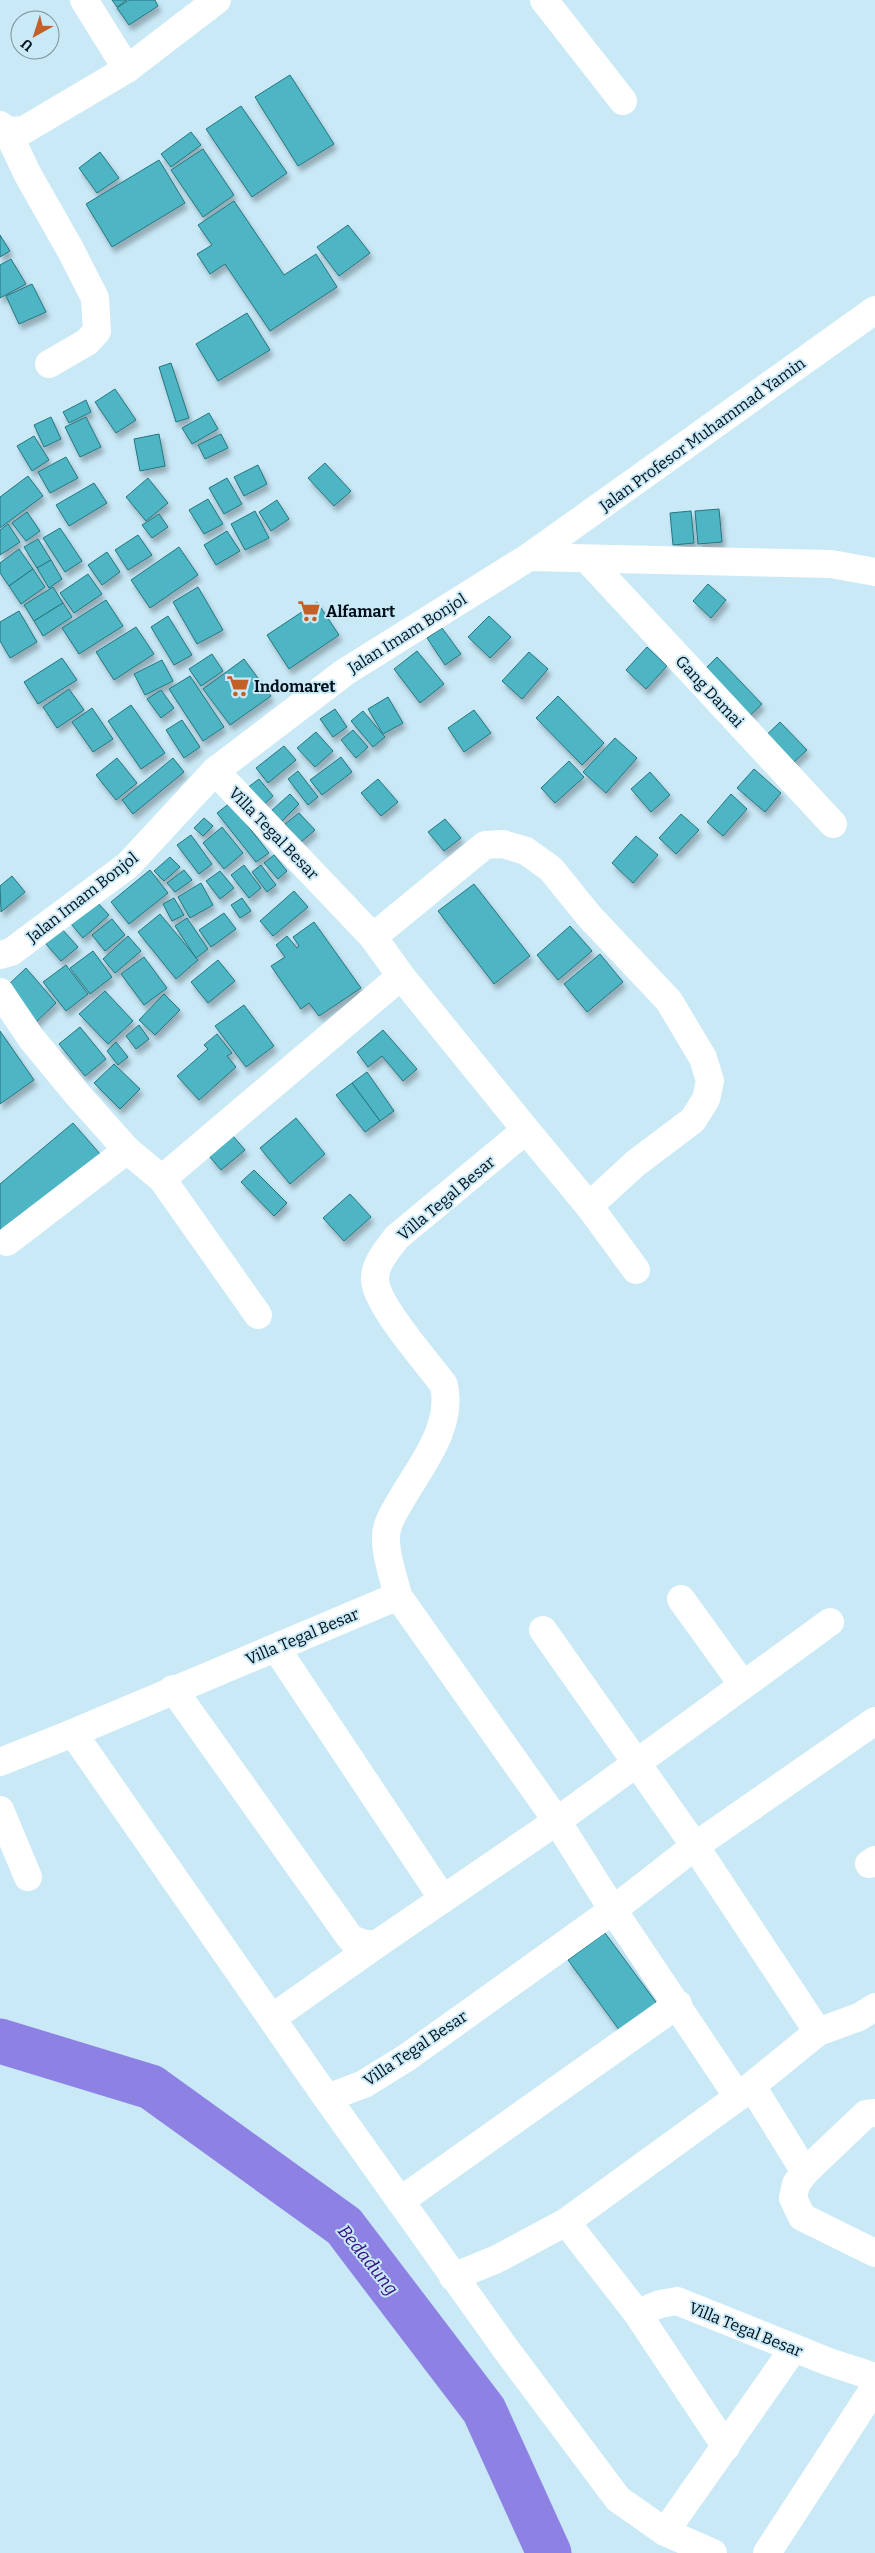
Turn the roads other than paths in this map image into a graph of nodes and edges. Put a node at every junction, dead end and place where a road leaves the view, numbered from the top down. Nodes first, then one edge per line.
1 (84, 0) edge
2 (217, 0) edge
3 (544, 0) edge
4 (127, 69) junction
5 (623, 101) dead end
6 (4, 128) edge
7 (875, 310) edge
8 (49, 364) dead end
9 (529, 557) junction
10 (587, 558) junction
11 (875, 572) edge
12 (215, 771) junction
13 (832, 824) dead end
14 (373, 937) junction
15 (0, 955) edge
16 (401, 976) junction
17 (0, 992) edge
18 (526, 1130) junction
19 (127, 1150) junction
20 (162, 1179) junction
21 (589, 1206) junction
22 (7, 1242) dead end
23 (636, 1270) dead end
24 (258, 1315) dead end
25 (398, 1596) junction
26 (681, 1599) dead end
27 (830, 1622) dead end
28 (543, 1630) dead end
29 (276, 1648) junction
30 (743, 1685) junction
31 (172, 1689) junction
32 (875, 1721) edge
33 (73, 1733) junction
34 (0, 1762) edge
35 (635, 1763) junction
36 (0, 1810) edge
37 (557, 1821) junction
38 (695, 1846) junction
39 (28, 1877) dead end
40 (443, 1898) junction
41 (613, 1910) junction
42 (377, 1944) junction
43 (678, 2004) junction
44 (875, 2007) edge
45 (272, 2018) junction
46 (818, 2032) junction
47 (745, 2091) junction
48 (327, 2098) junction
49 (875, 2113) edge
50 (805, 2172) junction
51 (400, 2201) junction
52 (566, 2222) junction
53 (875, 2253) edge
54 (453, 2276) junction
55 (637, 2313) junction
56 (794, 2348) junction
57 (875, 2377) edge
58 (875, 2388) edge
59 (726, 2447) junction
60 (665, 2532) junction
61 (713, 2553) edge
62 (766, 2553) edge

1 - 4 street
2 - 4 street
3 - 5 street
4 - 6 street
6 - 8 street
7 - 9 street, Jalan Profesor Muhammad Yamin
9 - 10 street
9 - 12 street, Jalan Imam Bonjol
10 - 11 street
10 - 13 street, Gang Damai
12 - 14 street, Villa Tegal Besar
12 - 15 street, Jalan Imam Bonjol
14 - 16 street, Villa Tegal Besar
14 - 21 street
16 - 18 street, Villa Tegal Besar
16 - 20 street
17 - 19 street
18 - 21 street
18 - 25 street, Villa Tegal Besar
19 - 20 street
19 - 22 street
20 - 24 street
21 - 23 street
25 - 29 street, Villa Tegal Besar
25 - 37 street
26 - 30 street
27 - 30 street
28 - 35 street
29 - 31 street, Villa Tegal Besar
29 - 40 street
30 - 35 street
31 - 33 street, Villa Tegal Besar
31 - 42 street
32 - 38 street, Villa Tegal Besar
33 - 34 street, Villa Tegal Besar
33 - 45 street
35 - 37 street
35 - 38 street
36 - 39 street
37 - 40 street
37 - 41 street
38 - 41 street, Villa Tegal Besar
38 - 46 street
40 - 42 street
41 - 43 street
41 - 48 street, Villa Tegal Besar
42 - 45 street
43 - 47 street
43 - 51 street
44 - 46 street
45 - 48 street
46 - 47 street
47 - 50 street
47 - 52 street
48 - 51 street
49 - 50 street
50 - 53 street
51 - 54 street
52 - 54 street
52 - 55 street
54 - 60 street
55 - 56 street, Villa Tegal Besar
55 - 59 street
56 - 57 street, Villa Tegal Besar
56 - 59 street
58 - 62 street
59 - 60 street
60 - 61 street

